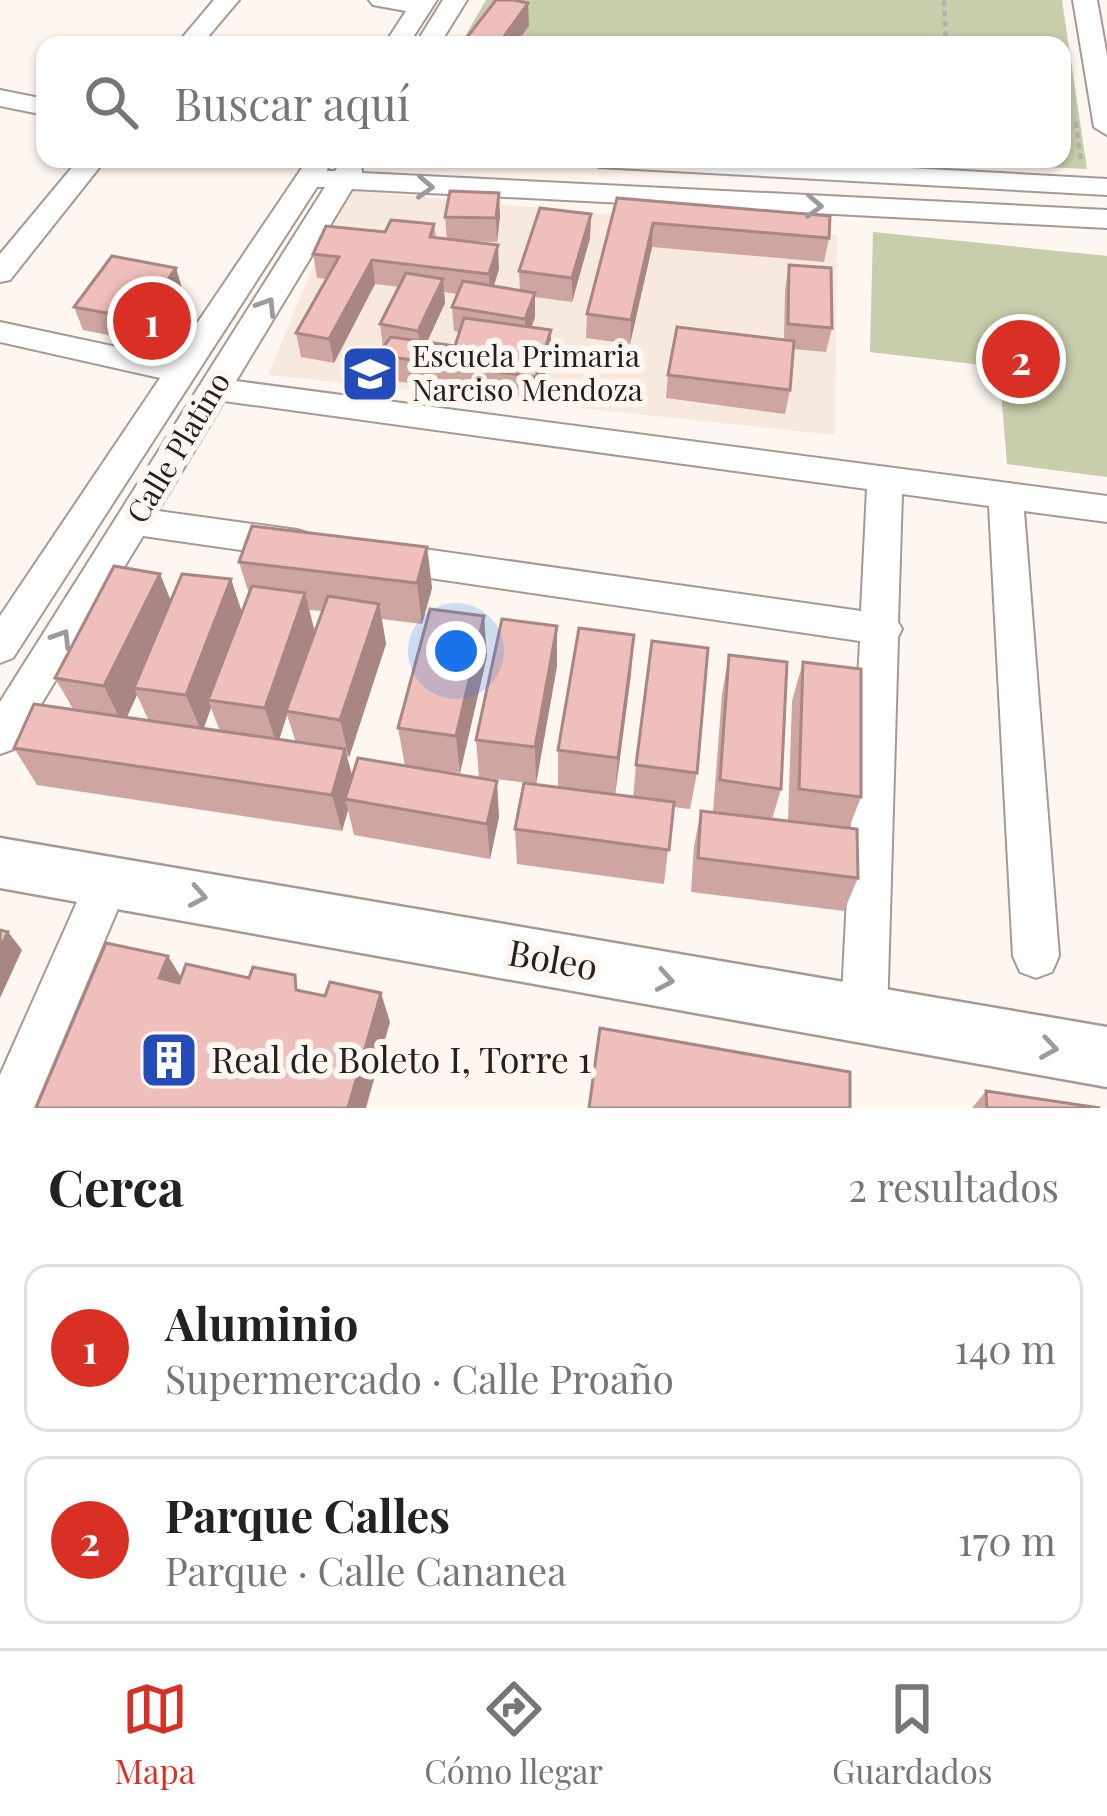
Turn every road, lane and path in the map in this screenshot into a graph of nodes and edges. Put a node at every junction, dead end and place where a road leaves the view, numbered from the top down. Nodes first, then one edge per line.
1 (227, 0) edge
2 (381, 0) edge
3 (454, 0) edge
4 (944, 0) edge
5 (1085, 0) edge
6 (1094, 0) edge
7 (1107, 1) edge
8 (423, 3) edge
9 (196, 36) edge
10 (402, 36) edge
11 (432, 36) edge
12 (946, 36) edge
13 (0, 98) edge
14 (1073, 104) dead end
15 (36, 105) edge
16 (1107, 127) edge
17 (1082, 167) dead end
18 (86, 168) edge
19 (762, 168) edge
20 (332, 170) edge
21 (1107, 187) edge
22 (1107, 219) edge
23 (0, 273) edge
24 (0, 332) edge
25 (181, 372) junction
26 (215, 389) junction
27 (885, 480) junction
28 (1006, 496) junction
29 (1107, 509) edge
30 (135, 521) junction
31 (883, 629) junction
32 (0, 647) edge
33 (0, 737) edge
34 (0, 863) edge
35 (108, 880) junction
36 (1036, 956) dead end
37 (864, 1016) junction
38 (1107, 1057) edge
39 (10, 1108) edge

1 - 9 street
2 - 8 street
3 - 11 street
4 - 12 path
5 - 16 street
6 - 7 street
8 - 10 street
13 - 15 street
14 - 17 path
18 - 23 street
19 - 21 street
20 -> 22 street
20 - 25 street, Calle Platino
26 -> 20 street, Calle Platino
24 - 25 street
25 - 32 street, Calle Platino
26 - 27 street
26 - 30 street, Calle Platino
27 - 28 street
27 - 31 street
28 - 29 street
28 - 36 street
30 - 31 street
33 -> 30 street, Calle Platino
31 - 37 street
34 - 35 main road, Boleo
35 -> 37 main road, Boleo
35 - 39 street
37 -> 38 main road, Boleo

